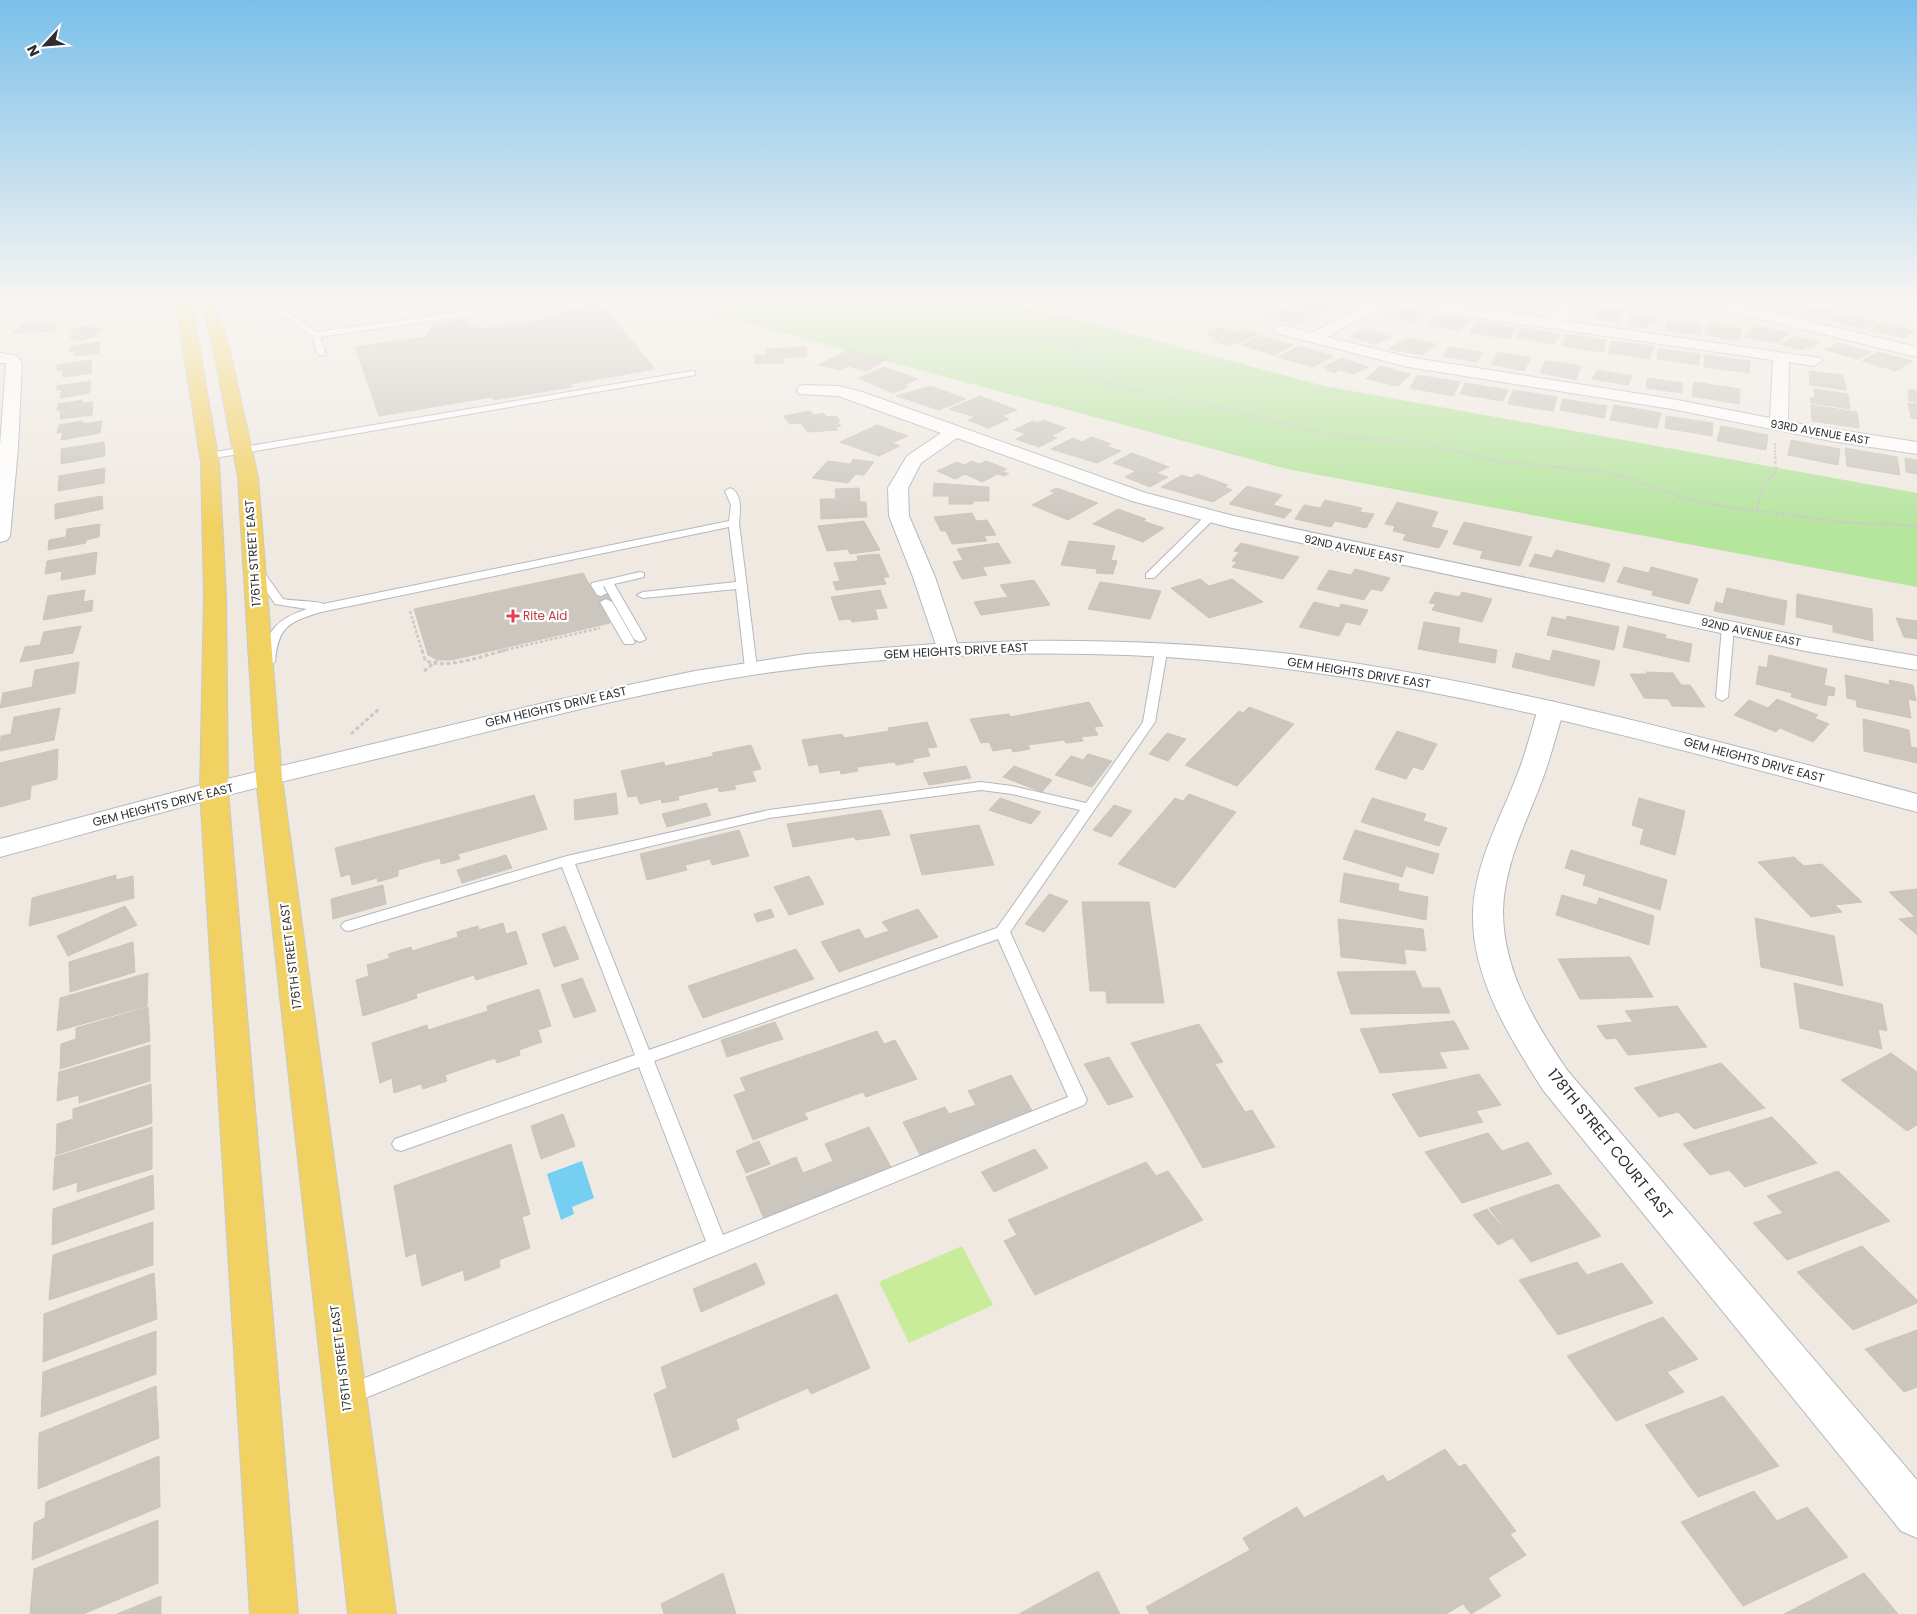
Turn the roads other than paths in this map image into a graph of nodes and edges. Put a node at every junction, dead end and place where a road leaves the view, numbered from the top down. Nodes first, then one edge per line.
1 (13, 375) edge
2 (195, 375) edge
3 (227, 375) edge
4 (678, 375) edge
5 (1492, 375) edge
6 (1780, 375) edge
7 (805, 390) dead end
8 (1779, 426) junction
9 (954, 432) junction
10 (1917, 448) edge
11 (4, 449) edge
12 (242, 450) junction
13 (208, 456) junction
14 (730, 492) dead end
15 (1210, 517) junction
16 (734, 523) junction
17 (0, 536) edge
18 (254, 566) junction
19 (640, 575) dead end
20 (1150, 576) dead end
21 (608, 582) junction
22 (742, 585) junction
23 (643, 596) dead end
24 (346, 602) junction
25 (1728, 627) junction
26 (947, 649) junction
27 (1161, 652) junction
28 (1917, 663) edge
29 (751, 668) junction
30 (1722, 697) dead end
31 (264, 703) junction
32 (1551, 709) junction
33 (270, 778) junction
34 (214, 791) junction
35 (1917, 803) edge
36 (1090, 808) junction
37 (0, 848) edge
38 (567, 861) junction
39 (349, 926) dead end
40 (1002, 932) junction
41 (645, 1059) junction
42 (401, 1144) dead end
43 (718, 1246) junction
44 (345, 1396) junction
45 (1917, 1515) edge
46 (274, 1614) edge
47 (372, 1614) edge

1 - 11 street
2 - 13 main road
3 - 12 main road, 176TH STREET EAST
4 - 12 lane
5 - 8 street, 93RD AVENUE EAST
6 - 8 street
7 - 9 street, 92ND AVENUE EAST
8 - 10 street, 93RD AVENUE EAST
9 - 15 street, 92ND AVENUE EAST
9 - 26 street
11 - 17 street
12 - 13 lane
12 - 18 main road, 176TH STREET EAST
13 - 34 main road
14 - 16 lane
15 - 20 lane
15 - 25 street, 92ND AVENUE EAST
16 - 22 lane
16 - 24 lane
18 - 24 lane
18 - 31 main road, 176TH STREET EAST
19 - 21 lane
21 - 21 lane
22 - 23 lane
22 - 29 lane
24 - 31 lane
25 - 28 street, 92ND AVENUE EAST
25 - 30 lane
26 - 27 street, GEM HEIGHTS DRIVE EAST
26 - 29 street, GEM HEIGHTS DRIVE EAST
27 - 32 street, GEM HEIGHTS DRIVE EAST
27 - 36 lane
29 - 33 street, GEM HEIGHTS DRIVE EAST
31 - 33 main road, 176TH STREET EAST
32 - 35 street, GEM HEIGHTS DRIVE EAST
32 - 45 street, 178TH STREET COURT EAST
33 - 34 street, GEM HEIGHTS DRIVE EAST
33 - 44 main road, 176TH STREET EAST
34 - 37 street, GEM HEIGHTS DRIVE EAST
34 - 46 main road
36 - 38 lane
36 - 40 lane
38 - 39 lane
38 - 41 lane
40 - 41 lane
40 - 43 lane
41 - 42 lane
41 - 43 lane
43 - 44 lane
44 - 47 main road, 176TH STREET EAST

